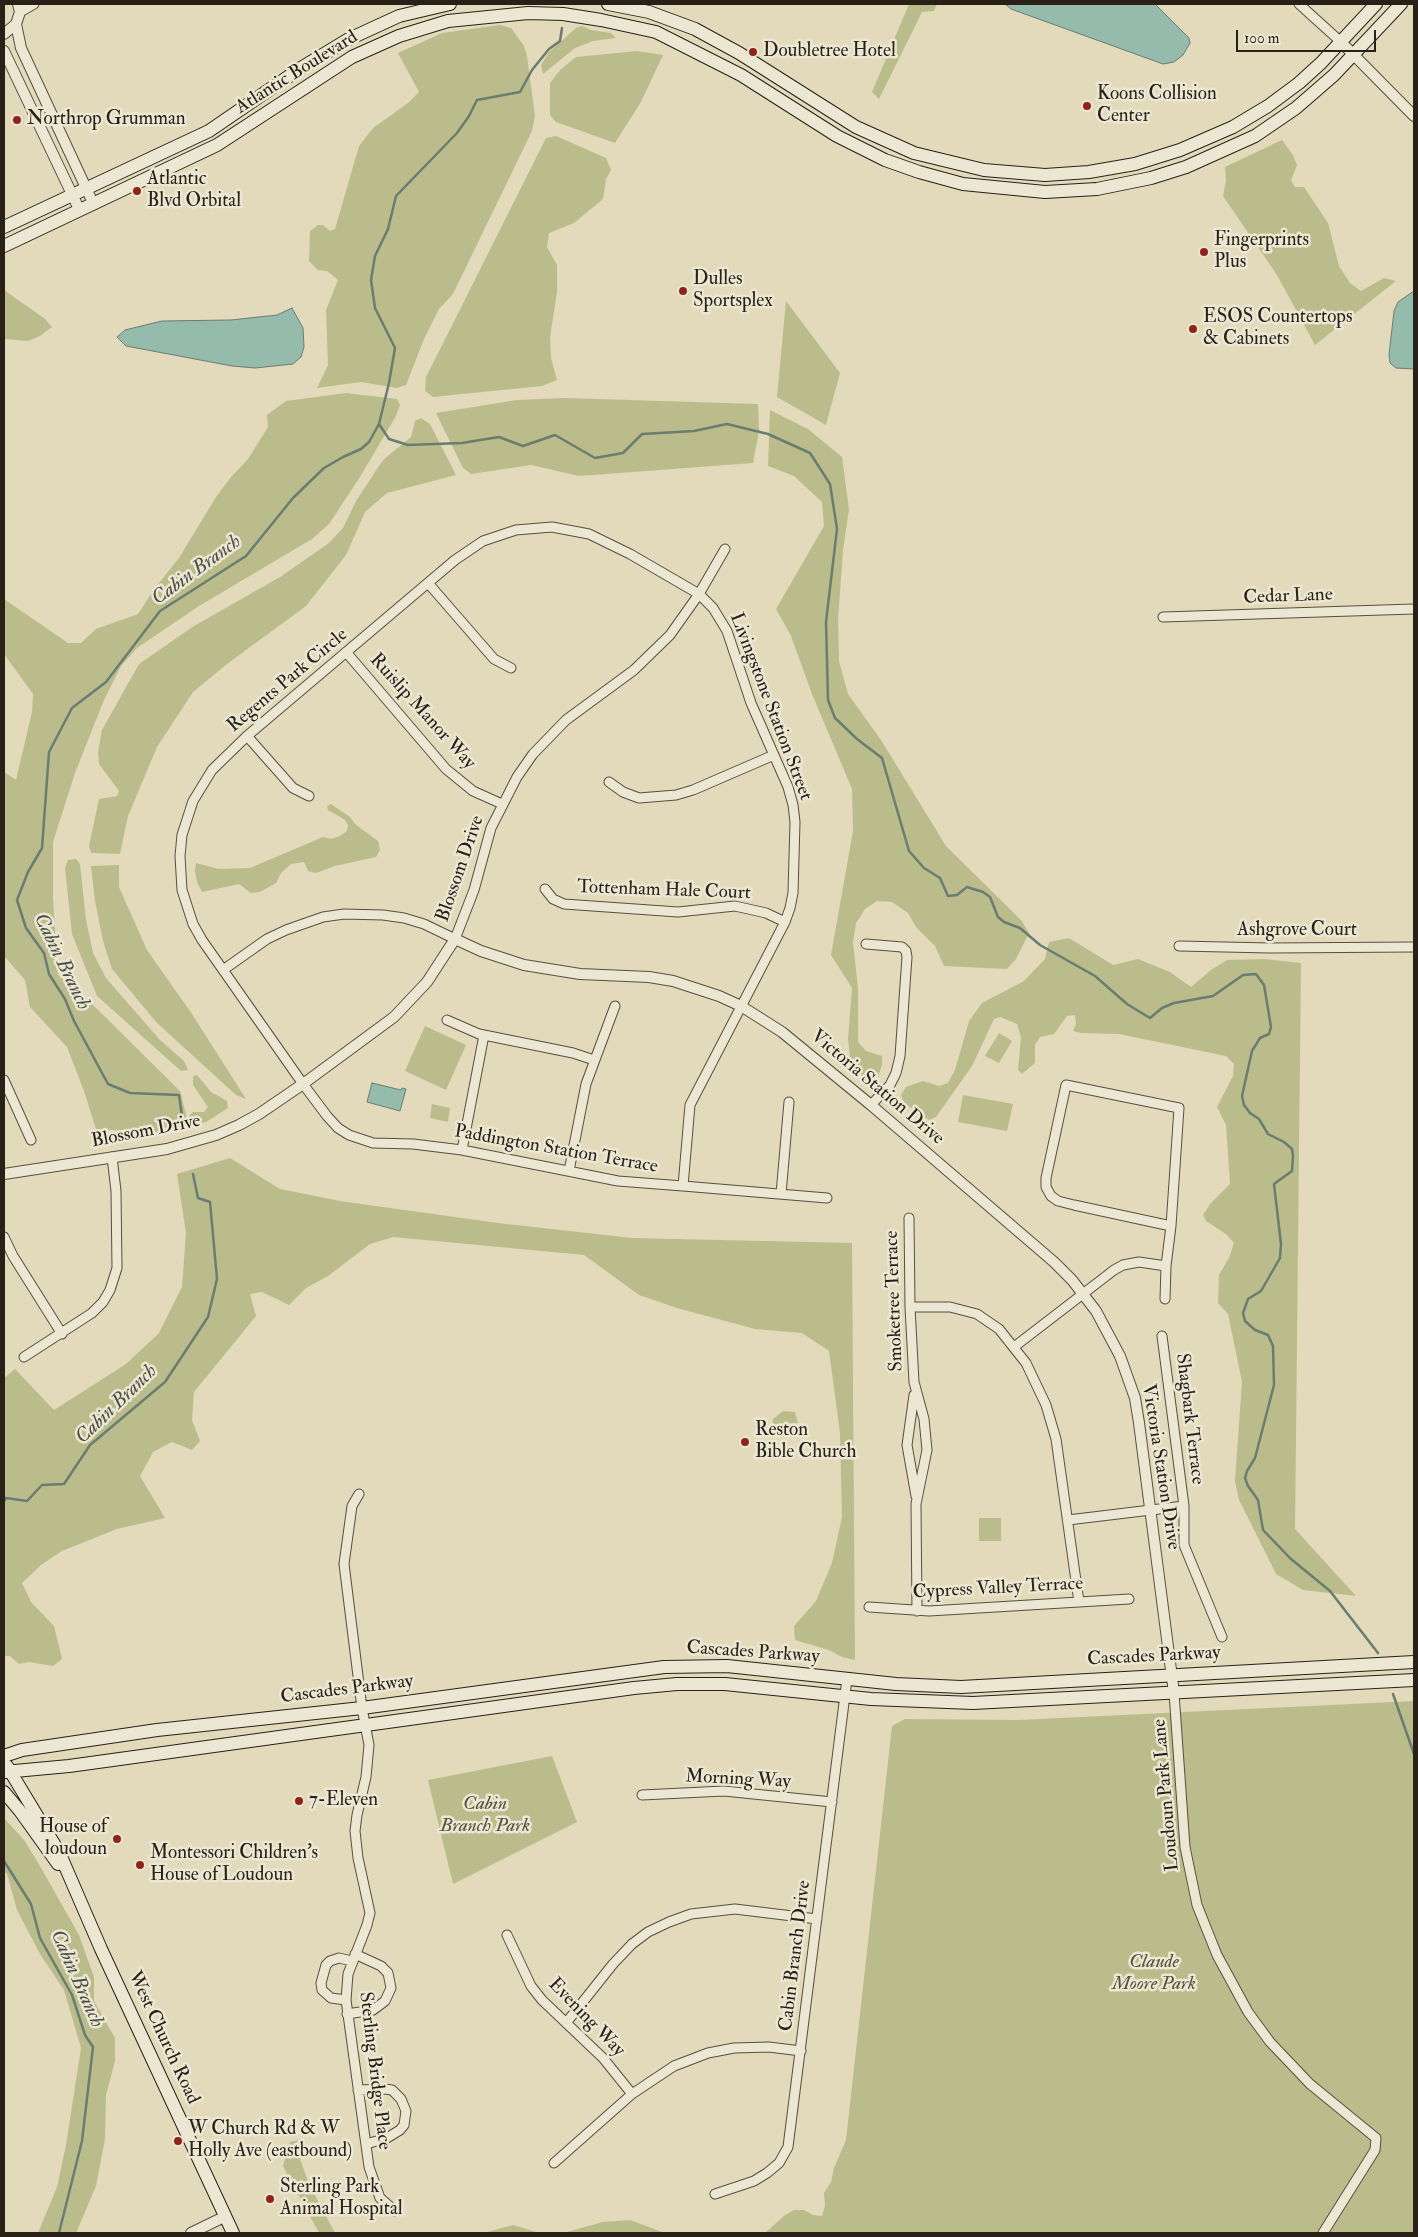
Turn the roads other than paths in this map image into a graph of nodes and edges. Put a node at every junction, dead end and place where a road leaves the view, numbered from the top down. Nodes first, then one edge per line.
1 (34, 4) edge
2 (450, 4) edge
3 (608, 4) edge
4 (1299, 4) edge
5 (1376, 4) edge
6 (1400, 4) edge
7 (19, 8) edge
8 (16, 24) junction
9 (4, 34) edge
10 (1341, 42) junction
11 (4, 51) edge
12 (1353, 54) junction
13 (1414, 116) edge
14 (87, 187) junction
15 (71, 194) junction
16 (93, 203) junction
17 (80, 209) junction
18 (4, 226) edge
19 (4, 246) edge
20 (725, 549) dead end
21 (428, 583) junction
22 (699, 594) junction
23 (1414, 609) edge
24 (1163, 617) dead end
25 (346, 652) junction
26 (511, 668) dead end
27 (247, 736) junction
28 (774, 755) junction
29 (609, 782) dead end
30 (309, 796) dead end
31 (502, 804) junction
32 (545, 890) dead end
33 (785, 922) junction
34 (455, 939) junction
35 (866, 944) dead end
36 (1179, 946) dead end
37 (1414, 947) edge
38 (223, 970) junction
39 (615, 1006) dead end
40 (741, 1006) junction
41 (447, 1020) dead end
42 (484, 1035) junction
43 (594, 1060) junction
44 (4, 1080) edge
45 (303, 1084) junction
46 (789, 1102) dead end
47 (871, 1105) junction
48 (31, 1140) dead end
49 (462, 1150) junction
50 (112, 1158) junction
51 (569, 1171) junction
52 (4, 1174) edge
53 (683, 1186) junction
54 (782, 1194) junction
55 (828, 1198) dead end
56 (909, 1218) dead end
57 (1171, 1226) junction
58 (4, 1237) edge
59 (1166, 1266) junction
60 (1083, 1293) junction
61 (1164, 1299) dead end
62 (910, 1307) junction
63 (62, 1334) junction
64 (1162, 1336) dead end
65 (1014, 1347) junction
66 (24, 1357) dead end
67 (914, 1382) junction
68 (359, 1494) dead end
69 (916, 1504) junction
70 (1184, 1506) junction
71 (1151, 1510) junction
72 (1068, 1520) junction
73 (1129, 1599) dead end
74 (1078, 1602) junction
75 (869, 1607) dead end
76 (917, 1611) junction
77 (1222, 1637) dead end
78 (1414, 1662) edge
79 (1172, 1675) junction
80 (847, 1679) junction
81 (1414, 1680) edge
82 (1174, 1693) junction
83 (845, 1697) junction
84 (362, 1708) junction
85 (365, 1725) junction
86 (4, 1758) edge
87 (7, 1772) edge
88 (4, 1792) edge
89 (642, 1795) dead end
90 (832, 1802) junction
91 (85, 1912) junction
92 (817, 1919) junction
93 (507, 1935) dead end
94 (353, 1958) junction
95 (346, 2000) junction
96 (347, 2014) junction
97 (566, 2023) junction
98 (801, 2051) junction
99 (358, 2090) junction
100 (632, 2094) junction
101 (366, 2144) junction
102 (554, 2163) dead end
103 (715, 2194) dead end
104 (394, 2211) dead end
105 (226, 2216) junction
106 (190, 2233) edge
107 (233, 2233) edge
108 (1323, 2233) edge

1 - 7 street
2 - 14 main road, Atlantic Boulevard
3 - 10 main road
4 - 10 street
5 - 10 main road
6 - 12 main road, Atlantic Boulevard
7 - 8 street
8 - 9 street
8 - 14 street
10 - 12 street
11 - 15 street
12 - 13 street
12 - 16 main road, Atlantic Boulevard
14 - 15 main road, Atlantic Boulevard
14 - 16 street
15 - 17 street
15 - 18 main road, Atlantic Boulevard
16 - 17 main road, Atlantic Boulevard
17 - 19 main road, Atlantic Boulevard
20 - 22 street, Blossom Drive
21 - 22 street, Regents Park Circle
21 - 25 street, Regents Park Circle
21 - 26 street
22 - 28 street, Livingstone Station Street
22 - 31 street, Blossom Drive
23 - 24 street, Cedar Lane
25 - 27 street, Regents Park Circle
25 - 31 street, Ruislip Manor Way
27 - 30 street
27 - 38 street, Regents Park Circle
28 - 29 street
28 - 33 street, Livingstone Station Street
31 - 34 street, Blossom Drive
32 - 33 street, Tottenham Hale Court
33 - 40 street, Livingstone Station Street
34 - 38 street, Victoria Station Drive
34 - 40 street, Victoria Station Drive
34 - 45 street, Blossom Drive
35 - 47 street
36 - 37 street, Ashgrove Court
38 - 45 street, Regents Park Circle
39 - 43 street
40 - 47 street, Victoria Station Drive
40 - 53 street, Livingstone Station Street
41 - 42 street
42 - 43 street
42 - 49 street
43 - 51 street
44 - 48 street
45 - 49 street, Paddington Station Terrace
45 - 50 street, Blossom Drive
46 - 54 street
47 - 60 street, Victoria Station Drive
49 - 51 street, Paddington Station Terrace
50 - 52 street, Blossom Drive
50 - 63 street
51 - 53 street, Paddington Station Terrace
53 - 54 street, Paddington Station Terrace
54 - 55 street, Paddington Station Terrace
56 - 62 street, Smoketree Terrace
57 - 57 street
57 - 59 street
58 - 63 street
59 - 60 street
59 - 61 street
60 - 65 street
60 - 71 street, Victoria Station Drive
62 - 65 street
62 - 67 street, Smoketree Terrace
63 - 66 street
64 - 70 street, Shagbark Terrace
65 - 72 street
67 - 69 street, Smoketree Terrace
67 - 69 street, Smoketree Terrace
68 - 84 street, Sterling Bridge Place
69 - 76 street, Smoketree Terrace
70 - 71 street, Shagbark Terrace
70 - 77 street, Shagbark Terrace
71 - 72 street, Shagbark Terrace
71 - 79 street, Victoria Station Drive
72 - 74 street
73 - 74 street, Cypress Valley Terrace
74 - 76 street, Cypress Valley Terrace
75 - 76 street, Cypress Valley Terrace
78 - 79 main road, Cascades Parkway
79 - 80 main road, Cascades Parkway
79 - 82 street, Victoria Station Drive
80 - 83 street, Cabin Branch Drive
80 - 84 main road, Cascades Parkway
81 - 82 main road, Cascades Parkway
82 - 83 main road, Cascades Parkway
82 - 108 street, Loudoun Park Lane
83 - 85 main road, Cascades Parkway
83 - 90 street, Cabin Branch Drive
84 - 85 street, Sterling Bridge Place
84 - 86 main road, Cascades Parkway
85 - 87 main road, Cascades Parkway
85 - 94 street, Sterling Bridge Place
86 - 87 main road, West Church Road
87 - 91 main road, West Church Road
88 - 91 main road, West Church Road
89 - 90 street, Morning Way
90 - 92 street, Cabin Branch Drive
91 - 105 main road, West Church Road
92 - 97 street
92 - 98 street, Cabin Branch Drive
93 - 97 street, Evening Way
94 - 95 street, Sterling Bridge Place
94 - 95 street
94 - 96 street
95 - 96 street, Sterling Bridge Place
96 - 99 street, Sterling Bridge Place
97 - 100 street, Evening Way
98 - 100 street
98 - 103 street, Cabin Branch Drive
99 - 101 street, Sterling Bridge Place
99 - 101 street
100 - 102 street
101 - 104 street, Sterling Bridge Place
105 - 106 street
105 - 107 main road, West Church Road

